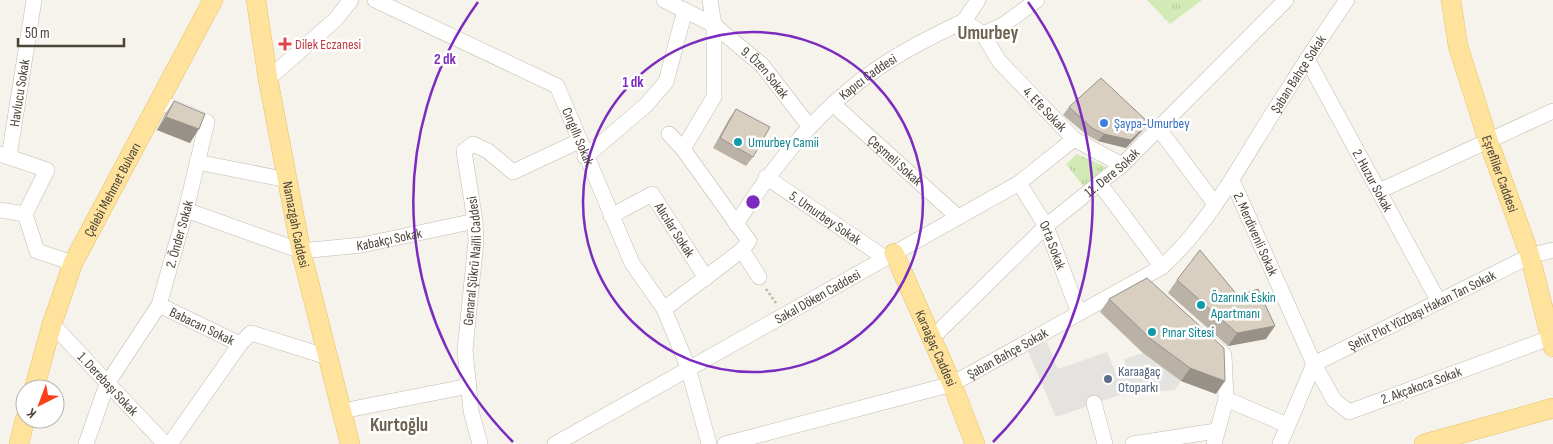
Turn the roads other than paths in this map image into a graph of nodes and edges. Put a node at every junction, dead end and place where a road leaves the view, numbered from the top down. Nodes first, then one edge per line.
1 (34, 0) edge
2 (213, 0) edge
3 (256, 0) edge
4 (351, 0) edge
5 (375, 0) edge
6 (664, 0) edge
7 (710, 0) edge
8 (978, 0) edge
9 (1037, 0) edge
10 (1286, 0) edge
11 (1347, 0) edge
12 (1452, 0) edge
13 (685, 10) junction
14 (964, 21) junction
15 (714, 25) junction
16 (983, 34) junction
17 (1306, 59) junction
18 (268, 79) junction
19 (158, 101) junction
20 (833, 104) junction
21 (1553, 111) edge
22 (809, 126) junction
23 (1159, 129) junction
24 (669, 134) dead end
25 (1074, 139) junction
26 (1488, 140) junction
27 (579, 141) junction
28 (683, 148) junction
29 (5, 156) edge
30 (585, 157) junction
31 (197, 162) junction
32 (1122, 165) junction
33 (766, 177) junction
34 (288, 180) junction
35 (1232, 180) junction
36 (1019, 183) junction
37 (1100, 184) junction
38 (1379, 190) junction
39 (1215, 204) junction
40 (0, 210) edge
41 (186, 210) junction
42 (25, 214) junction
43 (611, 216) junction
44 (958, 217) junction
45 (475, 221) junction
46 (736, 224) junction
47 (1046, 226) junction
48 (742, 250) junction
49 (1553, 250) edge
50 (302, 251) junction
51 (890, 256) junction
52 (1530, 256) junction
53 (73, 262) junction
54 (1162, 267) junction
55 (759, 277) road end
56 (706, 278) junction
57 (1138, 279) junction
58 (1153, 292) edge
59 (1438, 302) junction
60 (159, 305) junction
61 (664, 309) junction
62 (1079, 312) junction
63 (52, 324) junction
64 (1196, 330) edge
65 (931, 339) junction
66 (1552, 342) edge
67 (240, 344) junction
68 (328, 356) junction
69 (1314, 364) junction
70 (688, 367) junction
71 (37, 379) edge
72 (107, 384) junction
73 (952, 384) junction
74 (469, 386) junction
75 (1226, 399) junction
76 (1094, 403) dead end
77 (1553, 408) edge
78 (342, 412) junction
79 (1287, 426) junction
80 (23, 429) edge
81 (575, 438) edge
82 (1215, 438) edge
83 (349, 443) edge
84 (19, 444) edge
85 (86, 444) edge
86 (165, 444) edge
87 (170, 444) edge
88 (480, 444) edge
89 (555, 444) edge
90 (709, 444) edge
91 (726, 444) edge
92 (975, 444) edge
93 (1105, 444) edge
94 (1133, 444) edge
95 (1280, 444) edge
96 (1426, 444) edge

1 - 29 street, Havlucu Sokak
2 - 19 main road, Çelebi Mehmet Bulvarı
3 - 18 main road, Namazgah Caddesi
4 - 18 street
5 - 27 street, Cıngıllı Sokak
6 - 13 street, 9. Özen Sokak
7 - 15 street
8 - 14 street
9 - 16 street
10 - 23 street, 11. Dere Sokak
11 - 17 street, Şaban Bahçe Sokak
12 - 26 main road, Eşrefliler Caddesi
13 - 15 street, 9. Özen Sokak
13 - 30 street
14 - 16 street
14 - 20 street, Kapıcı Caddesi
15 - 22 street, 9. Özen Sokak
15 - 28 street
16 - 25 street, 4. Efe Sokak
17 - 35 street, Şaban Bahçe Sokak
17 - 38 street, 2. Huzur Sokak
18 - 34 main road, Namazgah Caddesi
19 - 31 street, 2. Önder Sokak
19 - 53 main road, Çelebi Mehmet Bulvarı
20 - 22 street, Kapıcı Caddesi
20 - 44 street, Çeşmeli Sokak
21 - 26 street
22 - 33 street, Kapıcı Caddesi
23 - 32 street, 11. Dere Sokak
23 - 39 street
24 - 28 street
25 - 32 street, 4. Efe Sokak
25 - 36 street, Sakal Döken Caddesi
26 - 38 street
26 - 52 main road, Eşrefliler Caddesi
27 - 30 street, Cıngıllı Sokak
27 - 45 street, Genaral Şükrü Nailli Caddesi
28 - 46 street
29 - 42 street
30 - 43 street, Cıngıllı Sokak
31 - 34 street
31 - 41 street, 2. Önder Sokak
32 - 37 street, 11. Dere Sokak
33 - 46 street, Kapıcı Caddesi
33 - 51 street, 5. Umurbey Sokak
34 - 50 main road, Namazgah Caddesi
35 - 39 street, Şaban Bahçe Sokak
35 - 69 street, 2. Merdivenli Sokak
36 - 44 street, Sakal Döken Caddesi
36 - 47 street, Orta Sokak
37 - 47 street, 11. Dere Sokak
37 - 54 street
38 - 59 street, 2. Huzur Sokak
39 - 54 street, Şaban Bahçe Sokak
40 - 42 street
41 - 50 street
41 - 60 street, 2. Önder Sokak
42 - 53 street
43 - 56 street, Alıcılar Sokak
43 - 61 street, Cıngıllı Sokak
44 - 51 street, Sakal Döken Caddesi
45 - 50 street, Kabakçı Sokak
45 - 74 street, Genaral Şükrü Nailli Caddesi
46 - 48 street
47 - 62 street, Orta Sokak
47 - 65 street, 11. Dere Sokak
48 - 55 street
48 - 56 street
49 - 52 street, Şehit Plot Yüzbaşı Hakan Tan Sokak
50 - 68 main road, Namazgah Caddesi
51 - 65 main road, Karaağaç Caddesi
51 - 70 street, Sakal Döken Caddesi
52 - 59 street, Şehit Plot Yüzbaşı Hakan Tan Sokak
52 - 66 main road, Eşrefliler Caddesi
53 - 63 main road, Çelebi Mehmet Bulvarı
54 - 57 street, Şaban Bahçe Sokak
56 - 61 street
57 - 58 street
57 - 62 street, Şaban Bahçe Sokak
59 - 69 street, Şehit Plot Yüzbaşı Hakan Tan Sokak
60 - 67 street, Babacan Sokak
60 - 72 street, 2. Önder Sokak
61 - 70 street, Cıngıllı Sokak
62 - 73 street, Şaban Bahçe Sokak
63 - 71 main road, Çelebi Mehmet Bulvarı
63 - 72 street, 1. Derebaşı Sokak
64 - 75 street
65 - 73 main road, Karaağaç Caddesi
66 - 69 street, 2. Akçakoca Sokak
67 - 68 street, Babacan Sokak
67 - 87 street
68 - 78 main road, Namazgah Caddesi
69 - 79 street
70 - 81 street, Sakal Döken Caddesi
70 - 90 street, Cıngıllı Sokak
72 - 85 street, 2. Önder Sokak
72 - 86 street, 1. Derebaşı Sokak
73 - 91 street, Şaban Bahçe Sokak
73 - 92 main road, Karaağaç Caddesi
74 - 78 street
74 - 88 street, Genaral Şükrü Nailli Caddesi
75 - 79 street
75 - 82 street
76 - 93 street
77 - 96 main road
78 - 83 main road, Namazgah Caddesi
79 - 95 street
80 - 84 main road
81 - 89 street, Sakal Döken Caddesi
82 - 94 street

